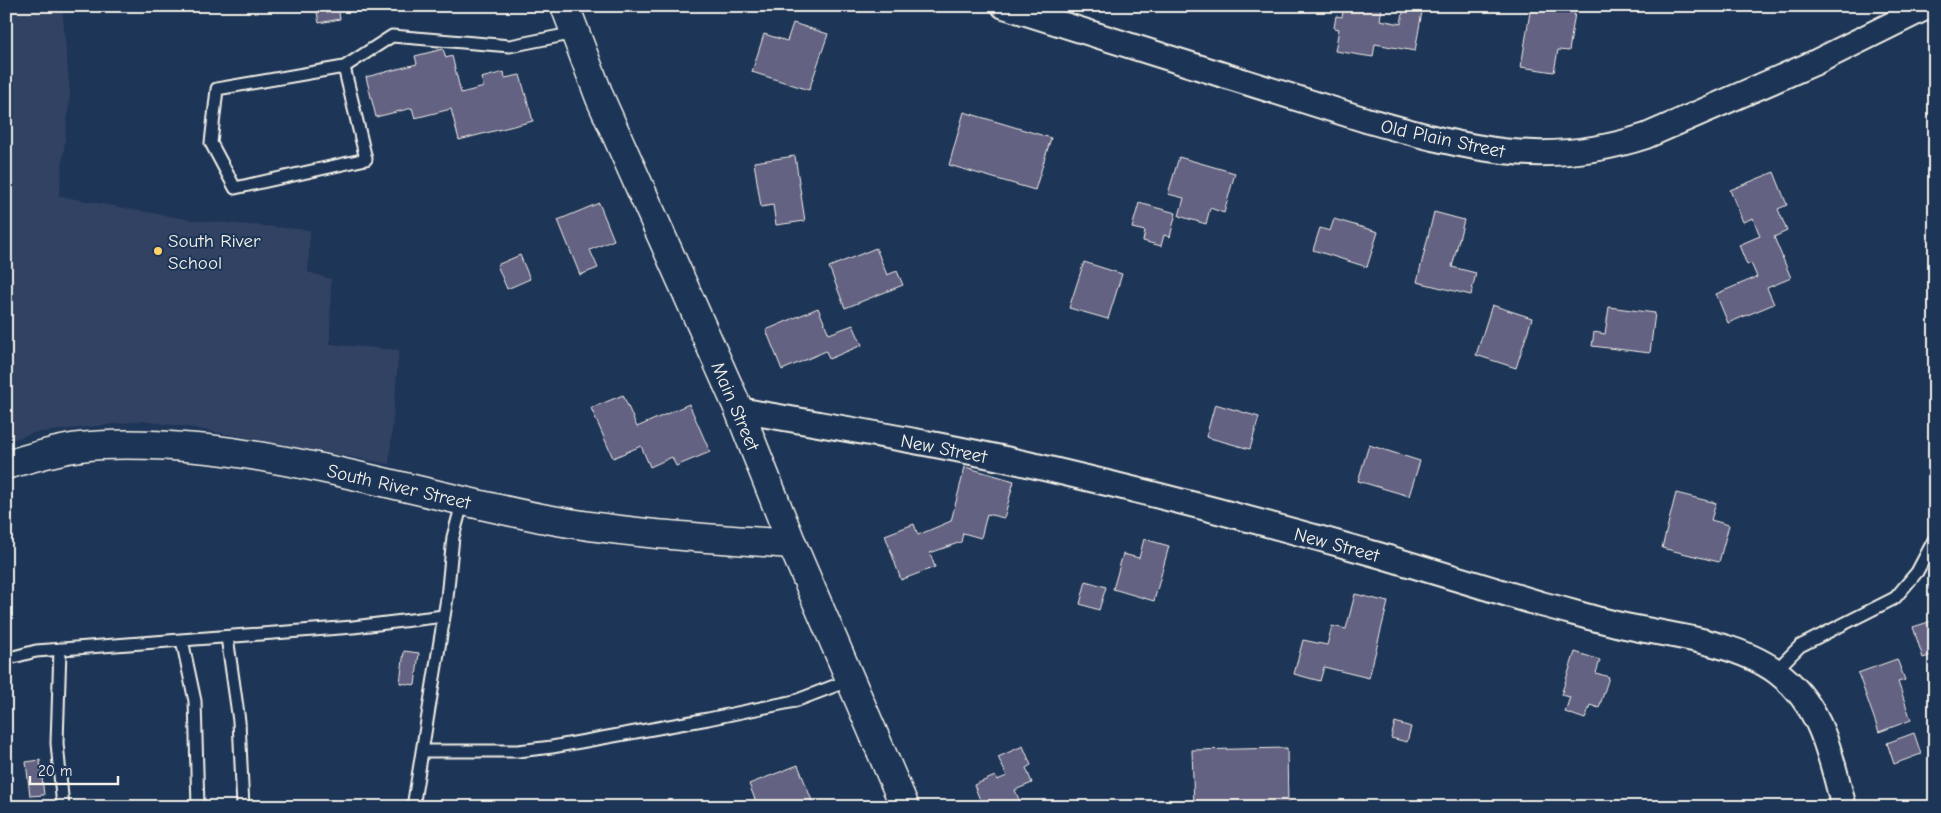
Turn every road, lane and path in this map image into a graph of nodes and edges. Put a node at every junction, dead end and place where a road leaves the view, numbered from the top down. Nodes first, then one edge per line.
1 (565, 6) edge
2 (1004, 6) edge
3 (1930, 6) edge
4 (575, 33) junction
5 (344, 67) junction
6 (739, 410) junction
7 (6, 466) edge
8 (463, 500) junction
9 (1935, 538) edge
10 (792, 544) junction
11 (444, 616) junction
12 (227, 637) junction
13 (182, 640) junction
14 (60, 649) junction
15 (6, 659) edge
16 (1775, 671) junction
17 (850, 680) junction
18 (422, 750) junction
19 (63, 807) edge
20 (198, 807) edge
21 (243, 807) edge
22 (413, 807) edge
23 (904, 807) edge
24 (1844, 807) edge

1 - 4 main road, Main Street
2 - 3 street, Old Plain Street
4 - 5 lane
4 - 6 main road, Main Street
5 - 5 lane
6 - 10 main road, Main Street
6 - 16 street, New Street
7 - 8 main road, South River Street
8 - 10 main road, South River Street
8 - 11 lane
9 - 16 lane
10 - 17 main road, Main Street
11 - 12 lane
11 - 18 lane
12 - 13 lane
12 - 21 lane
13 - 14 lane
13 - 20 lane
14 - 15 lane
14 - 19 lane
16 - 24 street, New Street
17 - 18 lane
17 - 23 main road, Main Street
18 - 22 lane

